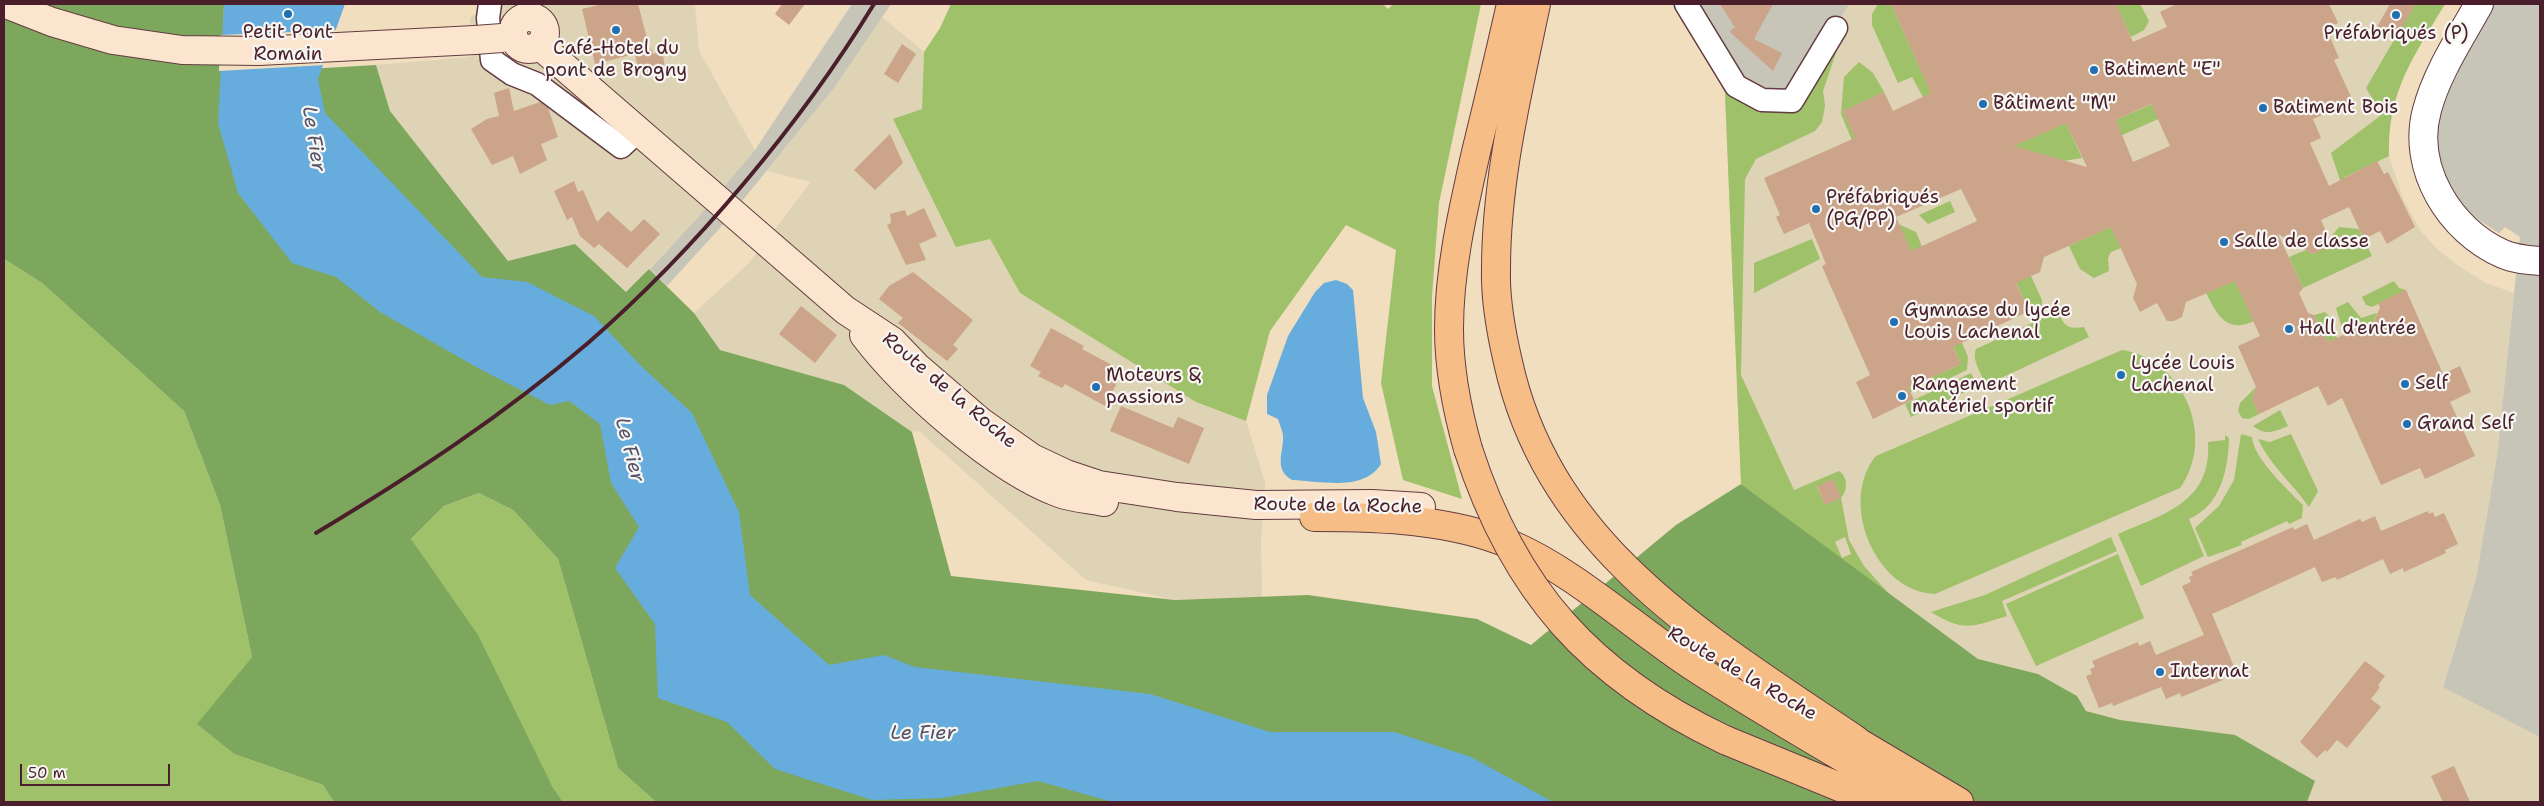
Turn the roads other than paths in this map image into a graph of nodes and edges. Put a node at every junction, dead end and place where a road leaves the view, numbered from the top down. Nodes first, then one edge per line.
1 (6, 4) edge
2 (490, 4) edge
3 (1511, 4) edge
4 (1536, 4) edge
5 (1686, 4) edge
6 (2479, 4) edge
7 (537, 10) edge
8 (1836, 28) dead end
9 (507, 37) junction
10 (539, 45) junction
11 (637, 132) junction
12 (2540, 262) edge
13 (845, 310) junction
14 (1421, 507) joint
15 (1314, 517) joint
16 (1856, 740) junction
17 (1876, 802) edge
18 (1918, 802) edge
19 (1959, 802) edge

1 - 9 main road, bridge
2 - 11 street
3 - 17 highway, bridge
4 - 16 highway
5 - 8 street
6 - 12 street
7 - 9 main road
7 - 10 main road
9 - 10 main road
10 - 11 main road, Route de la Roche
11 - 13 main road, Route de la Roche
13 - 14 main road, Route de la Roche
13 - 15 main road, Route de la Roche
14 - 16 highway, Route de la Roche
15 - 18 highway, Route de la Roche
16 - 19 highway

